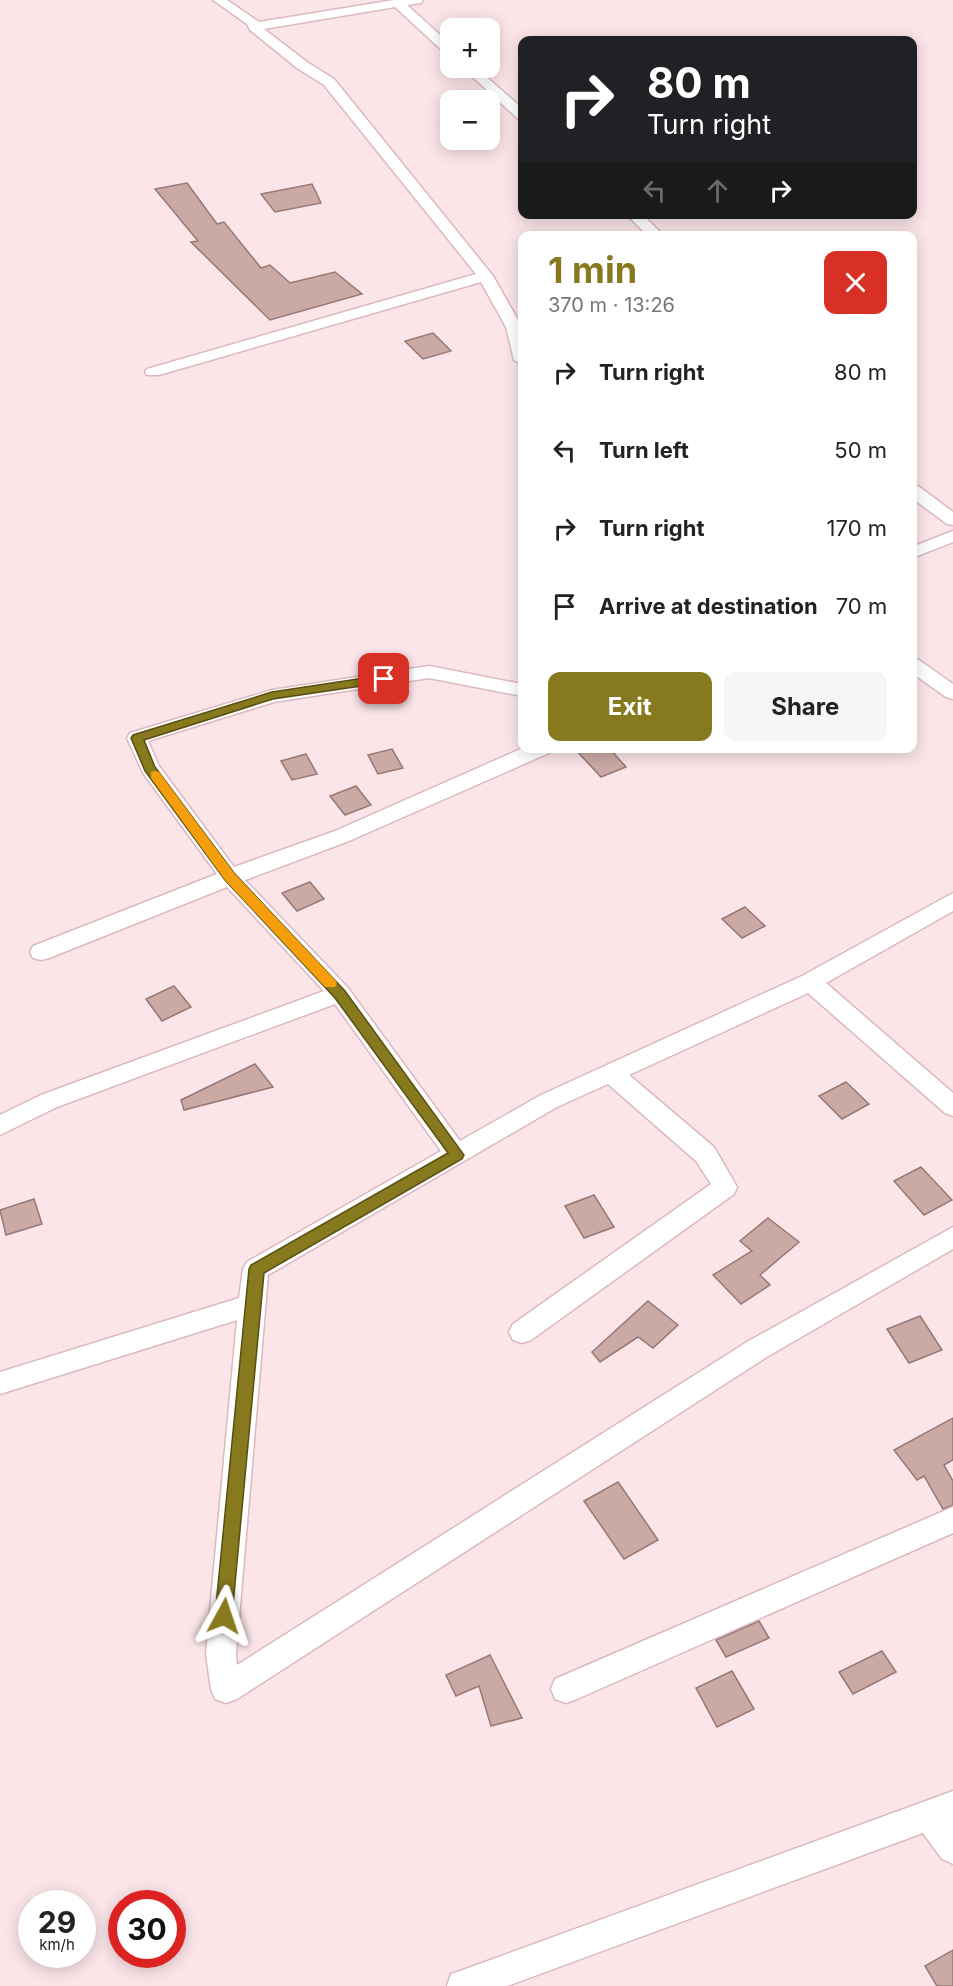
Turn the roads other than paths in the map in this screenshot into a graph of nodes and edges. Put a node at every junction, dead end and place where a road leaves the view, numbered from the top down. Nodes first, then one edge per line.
1 (219, 0) edge
2 (417, 0) edge
3 (397, 3) junction
4 (254, 27) junction
5 (440, 42) edge
6 (480, 78) edge
7 (518, 111) edge
8 (638, 219) edge
9 (652, 231) edge
10 (485, 276) junction
11 (518, 344) edge
12 (153, 372) dead end
13 (917, 494) edge
14 (953, 520) edge
15 (953, 536) edge
16 (917, 551) edge
17 (917, 668) edge
18 (518, 689) edge
19 (953, 693) edge
20 (531, 753) edge
21 (230, 877) junction
22 (953, 901) edge
23 (41, 952) dead end
24 (810, 982) junction
25 (340, 994) junction
26 (611, 1073) junction
27 (953, 1107) edge
28 (0, 1126) edge
29 (457, 1155) junction
30 (953, 1236) edge
31 (251, 1305) junction
32 (522, 1332) dead end
33 (0, 1383) edge
34 (953, 1520) edge
35 (566, 1689) dead end
36 (941, 1810) edge
37 (953, 1848) edge
38 (464, 1986) edge

1 - 4 street
2 - 3 street
3 - 4 street
3 - 5 street
4 - 10 street
6 - 7 street
8 - 9 street
10 - 11 street
10 - 12 street
13 - 14 street
15 - 16 street
17 - 19 street
18 - 21 street
20 - 21 street
21 - 23 street
21 - 25 street
22 - 24 street
24 - 26 street
24 - 27 street
25 - 28 street
25 - 29 street
26 - 29 street
26 - 32 street
29 - 31 street
30 - 31 street
31 - 33 street
34 - 35 street
36 - 37 street
36 - 38 street

